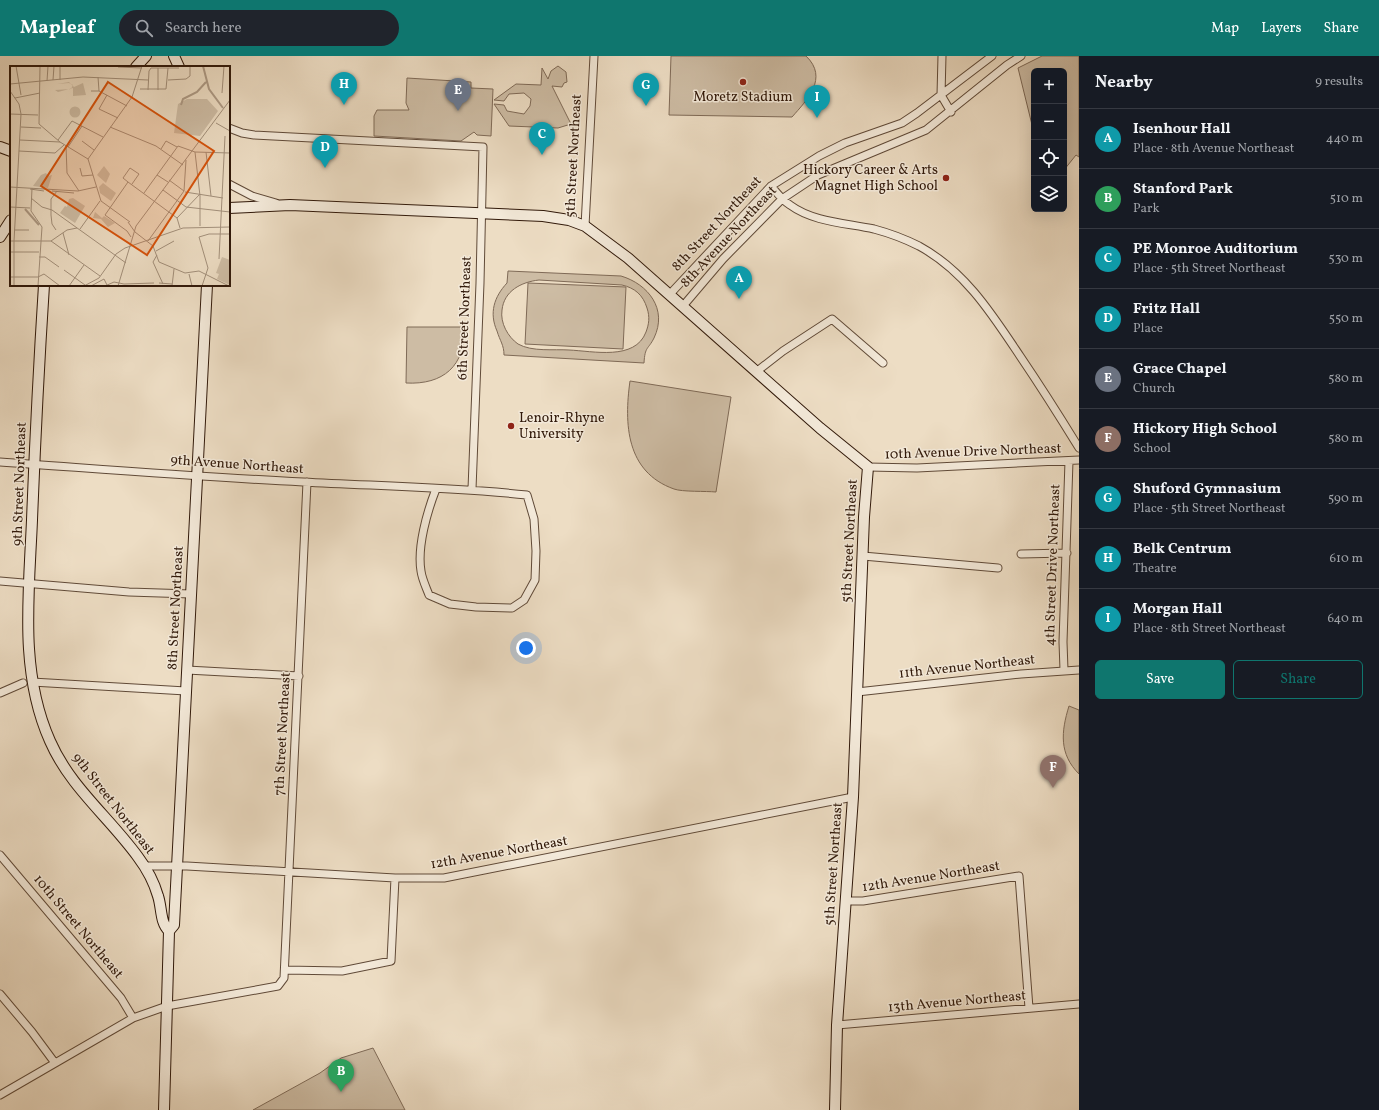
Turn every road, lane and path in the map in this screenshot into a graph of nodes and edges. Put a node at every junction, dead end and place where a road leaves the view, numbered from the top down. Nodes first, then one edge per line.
1 (146, 56) edge
2 (174, 56) edge
3 (594, 56) edge
4 (942, 56) edge
5 (992, 56) edge
6 (1021, 56) edge
7 (137, 66) edge
8 (179, 66) edge
9 (941, 95) junction
10 (951, 112) junction
11 (230, 128) edge
12 (0, 147) edge
13 (10, 150) edge
14 (230, 184) edge
15 (771, 186) junction
16 (782, 199) junction
17 (290, 205) junction
18 (230, 208) edge
19 (482, 213) junction
20 (10, 222) edge
21 (584, 226) junction
22 (0, 237) edge
23 (44, 286) edge
24 (207, 286) edge
25 (670, 294) junction
26 (683, 306) junction
27 (883, 363) dead end
28 (756, 372) junction
29 (1079, 448) edge
30 (1079, 460) edge
31 (1069, 461) junction
32 (0, 462) edge
33 (34, 464) junction
34 (868, 467) junction
35 (197, 476) junction
36 (307, 482) junction
37 (436, 489) junction
38 (472, 489) junction
39 (1067, 553) junction
40 (1021, 554) dead end
41 (863, 556) junction
42 (998, 568) dead end
43 (0, 581) edge
44 (30, 584) junction
45 (191, 594) junction
46 (187, 670) junction
47 (1064, 670) junction
48 (1079, 670) edge
49 (299, 676) junction
50 (27, 683) junction
51 (186, 691) junction
52 (857, 692) junction
53 (0, 693) edge
54 (853, 797) junction
55 (0, 855) edge
56 (144, 866) junction
57 (177, 866) junction
58 (289, 872) junction
59 (395, 878) junction
60 (846, 901) junction
61 (170, 931) junction
62 (285, 970) junction
63 (0, 994) edge
64 (1079, 1004) edge
65 (167, 1006) junction
66 (1029, 1008) junction
67 (134, 1018) junction
68 (837, 1025) junction
69 (55, 1063) junction
70 (0, 1095) edge
71 (164, 1110) edge
72 (835, 1110) edge

1 - 7 main road
2 - 8 main road
3 - 21 street, 5th Street Northeast
4 - 9 street
5 - 9 street, 8th Street Northeast
6 - 10 street, 8th Avenue Northeast
9 - 10 street
9 - 15 street, 8th Street Northeast
10 - 16 street, 8th Avenue Northeast
11 - 19 street, 6th Street Northeast
12 - 13 main road
14 - 17 street
15 - 16 street
15 - 25 street, 8th Street Northeast
16 - 26 street, 8th Avenue Northeast
16 - 29 street
17 - 18 main road
17 - 19 main road
19 - 21 main road
19 - 38 street, 6th Street Northeast
20 - 22 main road
21 - 25 main road, 5th Street Northeast
23 - 33 main road, 9th Street Northeast
24 - 35 main road, 8th Street Northeast
25 - 26 main road, 5th Street Northeast
26 - 28 main road, 5th Street Northeast
27 - 28 street
28 - 34 main road, 5th Street Northeast
30 - 31 street, 10th Avenue Drive Northeast
31 - 34 street, 10th Avenue Drive Northeast
31 - 39 street, 4th Street Drive Northeast
32 - 33 street, 9th Avenue Northeast
33 - 35 street, 9th Avenue Northeast
33 - 44 main road, 9th Street Northeast
34 - 41 main road, 5th Street Northeast
35 - 36 street, 9th Avenue Northeast
35 - 45 main road, 8th Street Northeast
36 - 37 street, 9th Avenue Northeast
36 - 49 street, 7th Street Northeast
37 - 38 street, 9th Avenue Northeast
37 - 38 street
39 - 40 street
39 - 47 street, 4th Street Drive Northeast
41 - 42 street
41 - 52 main road, 5th Street Northeast
43 - 44 street
44 - 45 street
44 - 50 main road, 9th Street Northeast
45 - 46 main road, 8th Street Northeast
46 - 49 street
46 - 51 main road, 8th Street Northeast
47 - 48 street, 11th Avenue Northeast
47 - 52 street, 11th Avenue Northeast
49 - 58 street, 7th Street Northeast
50 - 51 street
50 - 53 street
50 - 56 main road, 9th Street Northeast
51 - 57 main road, 8th Street Northeast
52 - 54 main road, 5th Street Northeast
54 - 59 street, 12th Avenue Northeast
54 - 60 main road, 5th Street Northeast
55 - 67 street, 10th Street Northeast
56 - 57 street, 12th Avenue Northeast
56 - 61 main road, 9th Street Northeast
57 - 58 street, 12th Avenue Northeast
57 - 61 main road, 8th Street Northeast
58 - 59 street, 12th Avenue Northeast
58 - 62 street, 7th Street Northeast
59 - 62 street
60 - 66 street, 12th Avenue Northeast
60 - 68 main road, 5th Street Northeast
61 - 65 main road, 8th Street Northeast
62 - 65 street, 7th Street Northeast
63 - 69 street
64 - 66 street, 13th Avenue Northeast
65 - 67 street
65 - 71 main road, 8th Street Northeast
66 - 68 street, 13th Avenue Northeast
67 - 69 street
68 - 72 main road, 5th Street Northeast
69 - 70 street

